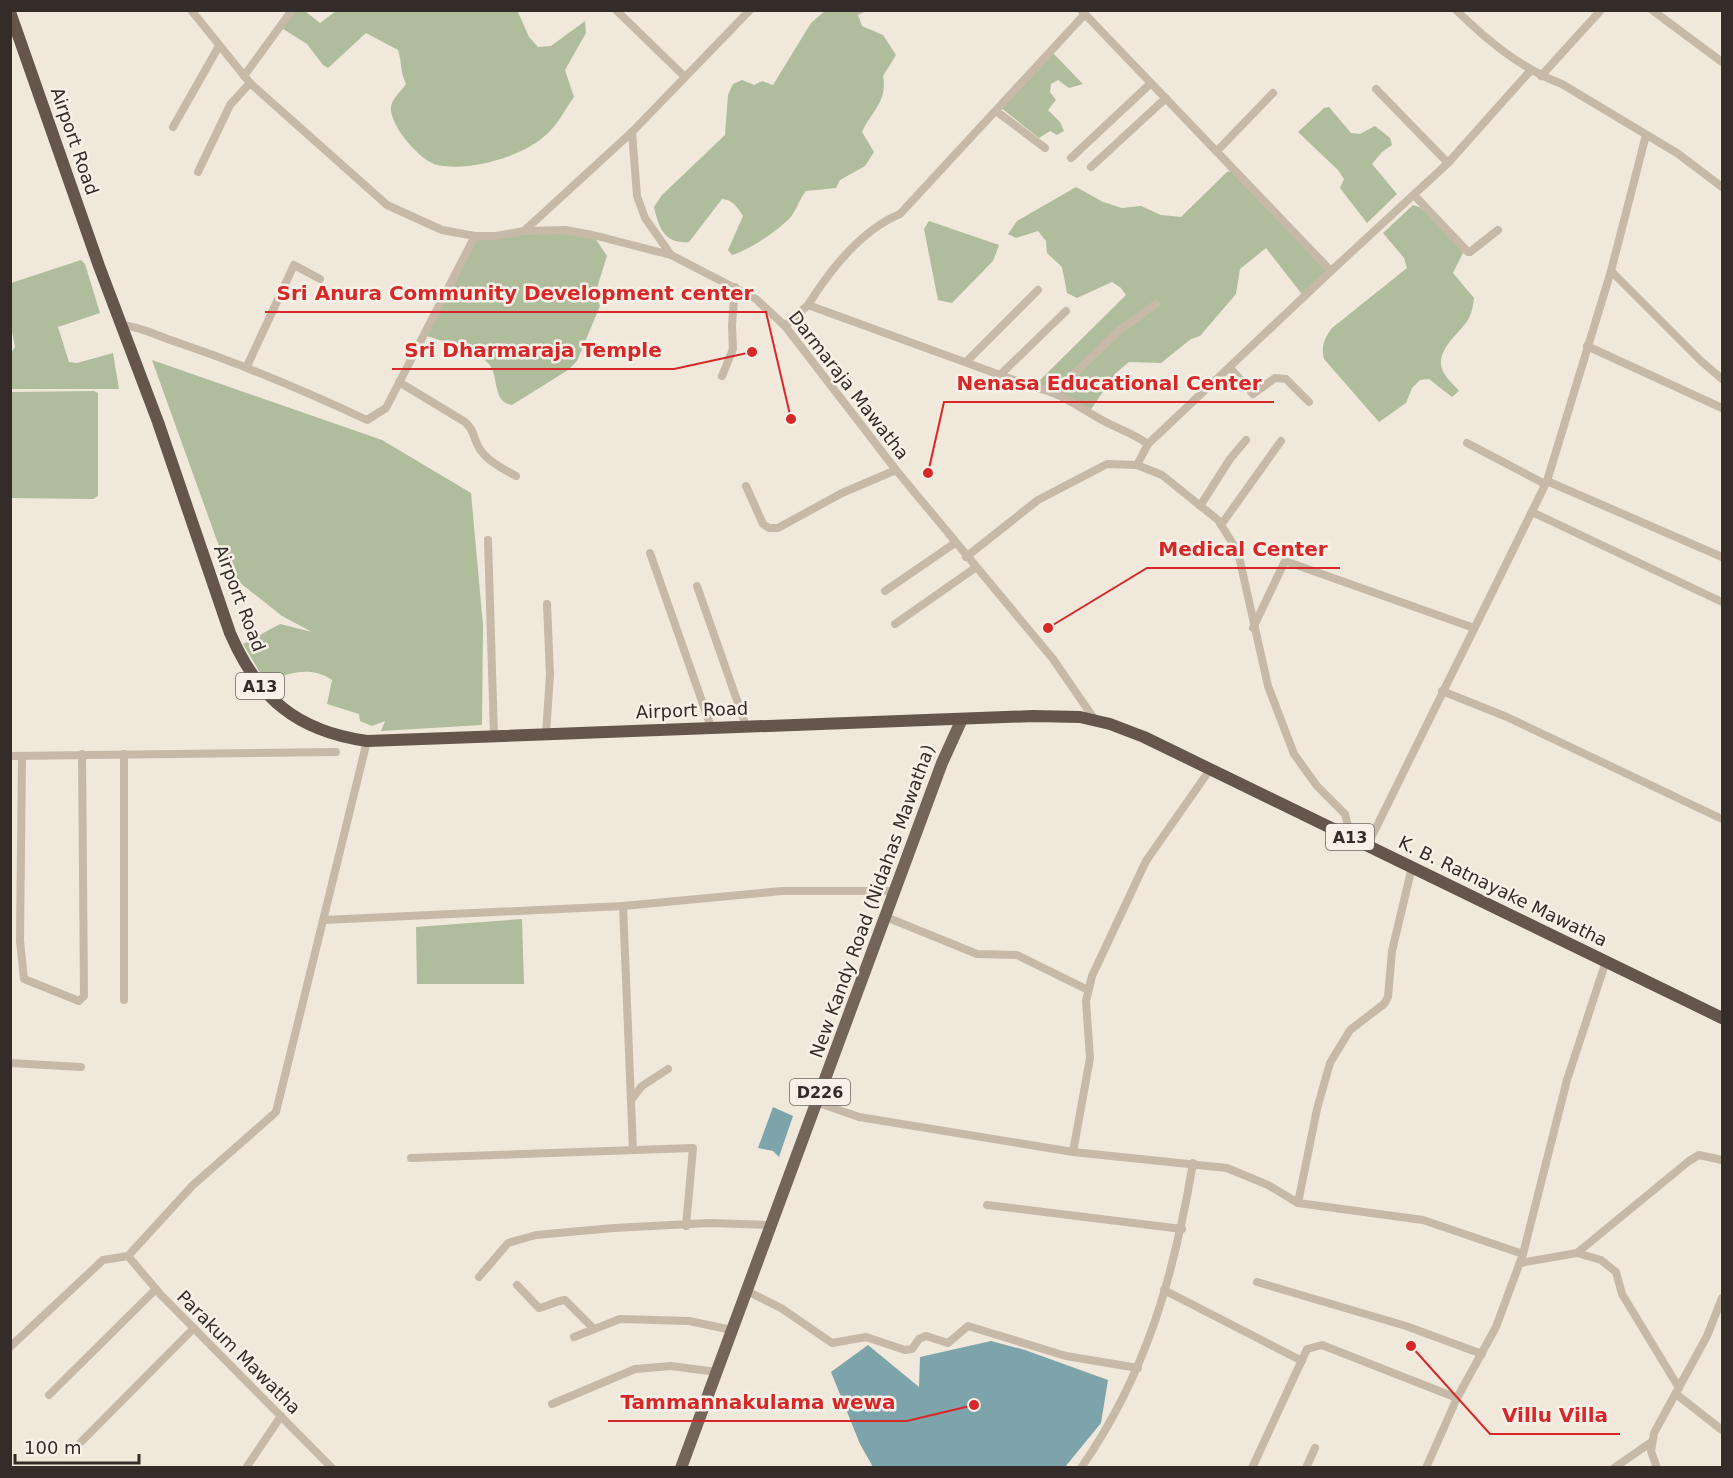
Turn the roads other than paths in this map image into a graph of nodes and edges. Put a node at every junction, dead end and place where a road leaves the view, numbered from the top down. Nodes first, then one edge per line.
1 (191, 10) edge
2 (292, 10) edge
3 (616, 10) edge
4 (750, 10) edge
5 (1456, 10) edge
6 (1601, 10) edge
7 (1652, 10) edge
8 (10, 12) edge
9 (1083, 12) edge
10 (219, 46) junction
11 (1722, 62) edge
12 (1531, 70) junction
13 (244, 76) junction
14 (1541, 76) junction
15 (685, 77) junction
16 (250, 83) junction
17 (1151, 83) junction
18 (1376, 89) dead end
19 (1273, 93) dead end
20 (1166, 98) junction
21 (996, 111) junction
22 (173, 127) dead end
23 (632, 132) junction
24 (1646, 135) junction
25 (1045, 148) dead end
26 (1217, 151) junction
27 (1071, 158) dead end
28 (1448, 163) junction
29 (1091, 167) dead end
30 (198, 172) dead end
31 (1722, 187) edge
32 (1414, 195) junction
33 (1498, 230) dead end
34 (524, 231) junction
35 (475, 236) junction
36 (671, 255) junction
37 (1331, 271) junction
38 (1611, 271) junction
39 (320, 279) dead end
40 (735, 287) junction
41 (1038, 290) dead end
42 (1156, 304) dead end
43 (808, 305) junction
44 (1066, 311) dead end
45 (122, 326) junction
46 (785, 326) junction
47 (1587, 346) junction
48 (967, 361) junction
49 (247, 366) junction
50 (1230, 368) junction
51 (1001, 374) junction
52 (722, 376) dead end
53 (1722, 379) edge
54 (399, 382) junction
55 (1055, 392) junction
56 (1309, 402) dead end
57 (1722, 408) edge
58 (1246, 440) dead end
59 (1281, 441) dead end
60 (1467, 443) dead end
61 (1148, 444) junction
62 (1137, 465) junction
63 (896, 470) junction
64 (516, 476) dead end
65 (1546, 483) junction
66 (746, 486) dead end
67 (1200, 506) junction
68 (1532, 512) junction
69 (1221, 525) junction
70 (488, 540) dead end
71 (955, 543) junction
72 (650, 552) dead end
73 (966, 557) junction
74 (1722, 557) edge
75 (975, 568) junction
76 (697, 586) dead end
77 (885, 591) dead end
78 (1722, 602) edge
79 (547, 604) dead end
80 (896, 624) dead end
81 (1253, 628) junction
82 (1474, 628) junction
83 (1442, 691) junction
84 (962, 718) junction
85 (1095, 720) junction
86 (746, 726) junction
87 (711, 727) junction
88 (546, 733) junction
89 (494, 735) junction
90 (367, 741) junction
91 (336, 752) dead end
92 (82, 754) junction
93 (124, 754) junction
94 (10, 756) edge
95 (22, 756) junction
96 (1211, 768) junction
97 (1722, 819) edge
98 (1351, 838) junction
99 (1367, 846) junction
100 (1412, 867) junction
101 (895, 891) junction
102 (623, 906) junction
103 (886, 917) junction
104 (324, 920) junction
105 (1606, 961) junction
106 (1088, 990) junction
107 (124, 1000) dead end
108 (1722, 1017) edge
109 (10, 1063) edge
110 (81, 1067) dead end
111 (668, 1069) dead end
112 (631, 1100) junction
113 (816, 1102) junction
114 (633, 1150) junction
115 (1073, 1152) junction
116 (411, 1158) dead end
117 (1722, 1160) edge
118 (1193, 1163) junction
119 (1298, 1203) junction
120 (987, 1205) dead end
121 (772, 1225) junction
122 (686, 1226) junction
123 (1182, 1229) junction
124 (1577, 1253) junction
125 (1523, 1254) junction
126 (128, 1256) junction
127 (1520, 1263) junction
128 (479, 1277) dead end
129 (1257, 1282) dead end
130 (517, 1285) dead end
131 (156, 1289) junction
132 (1164, 1290) junction
133 (747, 1291) junction
134 (1722, 1298) edge
135 (194, 1328) junction
136 (594, 1329) junction
137 (732, 1330) junction
138 (574, 1337) dead end
139 (10, 1347) edge
140 (1482, 1354) junction
141 (1302, 1360) junction
142 (1138, 1368) junction
143 (717, 1372) junction
144 (1678, 1391) junction
145 (50, 1395) dead end
146 (1456, 1398) junction
147 (552, 1404) dead end
148 (281, 1416) junction
149 (1722, 1430) edge
150 (81, 1442) dead end
151 (1650, 1443) junction
152 (1315, 1448) dead end
153 (246, 1467) edge
154 (332, 1467) edge
155 (681, 1467) edge
156 (1081, 1467) edge
157 (1252, 1467) edge
158 (1306, 1467) edge
159 (1426, 1467) edge
160 (1614, 1467) edge
161 (1657, 1467) edge

1 - 10 street
2 - 13 street
3 - 15 street
4 - 15 street
5 - 12 street
6 - 14 street
7 - 11 street
8 - 45 highway, Airport Road / A13
9 - 17 street
9 - 21 street
10 - 13 street
10 - 22 street
12 - 14 street
12 - 28 street
13 - 16 street
14 - 24 street
15 - 23 street
16 - 30 street
16 - 35 street
17 - 20 street
17 - 27 street
18 - 28 street
19 - 26 street
20 - 26 street
20 - 29 street
21 - 25 street
21 - 43 street
23 - 34 street
23 - 36 street, Darmaraja Mawatha
24 - 31 street
24 - 38 street
26 - 37 street
28 - 32 street
32 - 33 street
32 - 37 street
34 - 35 street
34 - 36 street
35 - 54 street
36 - 40 street, Darmaraja Mawatha
37 - 50 street
38 - 47 street
38 - 53 street
39 - 49 street
40 - 46 street, Darmaraja Mawatha
40 - 52 street
41 - 48 street
42 - 55 street
43 - 46 street
43 - 48 street
44 - 51 street
45 - 49 street
45 - 90 highway, Airport Road / A13
46 - 63 street, Darmaraja Mawatha
47 - 57 street
47 - 65 street
48 - 51 street
49 - 54 street
50 - 56 street
50 - 61 street
51 - 55 street
54 - 64 street
55 - 61 street
58 - 67 street
59 - 69 street
60 - 65 street
61 - 62 street
62 - 67 street
62 - 73 street
63 - 66 street
63 - 71 street, Darmaraja Mawatha
65 - 68 street
65 - 74 street
67 - 69 street
68 - 78 street
68 - 82 street
69 - 81 street
70 - 89 street
71 - 73 street, Darmaraja Mawatha
71 - 77 street
72 - 87 street
73 - 75 street, Darmaraja Mawatha
75 - 80 street
75 - 85 street, Darmaraja Mawatha
76 - 86 street
79 - 88 street
81 - 82 street
81 - 98 street
82 - 83 street
83 - 97 street
83 - 99 street
84 - 85 highway, K. B. Ratnayake Mawatha / A13
84 - 86 highway, Airport Road / A13
84 - 101 main road, New Kandy Road (Nidahas Mawatha) / D226
85 - 96 highway, K. B. Ratnayake Mawatha / A13
86 - 87 highway, Airport Road / A13
87 - 88 highway, Airport Road / A13
88 - 89 highway, Airport Road / A13
89 - 90 highway, Airport Road / A13
90 - 104 street
91 - 93 street
92 - 93 street
92 - 95 street
92 - 95 street
93 - 107 street
94 - 95 street
96 - 98 highway, K. B. Ratnayake Mawatha / A13
96 - 106 street
98 - 99 highway, K. B. Ratnayake Mawatha / A13
99 - 100 highway, K. B. Ratnayake Mawatha / A13
100 - 105 highway, K. B. Ratnayake Mawatha / A13
100 - 119 street
101 - 102 street
101 - 103 main road, New Kandy Road (Nidahas Mawatha) / D226
102 - 104 street
102 - 112 street
103 - 106 street
103 - 113 main road, New Kandy Road (Nidahas Mawatha) / D226
104 - 126 street
105 - 108 highway, K. B. Ratnayake Mawatha / A13
105 - 125 street
106 - 115 street
109 - 110 street
111 - 112 street
112 - 114 street
113 - 115 street
113 - 121 main road, New Kandy Road (Nidahas Mawatha) / D226
114 - 116 street
114 - 122 street
115 - 118 street
117 - 124 street
118 - 119 street
118 - 123 street
119 - 125 street
120 - 123 street
121 - 122 street
121 - 133 main road, New Kandy Road (Nidahas Mawatha) / D226
122 - 128 street
123 - 132 street
124 - 127 street
124 - 144 street
125 - 127 street
126 - 131 street, Parakum Mawatha
126 - 139 street
127 - 140 street
129 - 140 street
130 - 136 street
131 - 135 street, Parakum Mawatha
131 - 145 street
132 - 141 street
132 - 142 street
133 - 137 main road, New Kandy Road (Nidahas Mawatha) / D226
133 - 142 street
134 - 144 street
135 - 148 street, Parakum Mawatha
135 - 150 street
136 - 137 street
136 - 138 street
137 - 143 main road, New Kandy Road (Nidahas Mawatha) / D226
140 - 146 street
141 - 146 street
141 - 157 street
142 - 156 street
143 - 147 street
143 - 155 main road, New Kandy Road (Nidahas Mawatha) / D226
144 - 149 street
144 - 151 street
146 - 159 street
148 - 153 street
148 - 154 street, Parakum Mawatha
151 - 160 street
151 - 161 street
152 - 158 street

